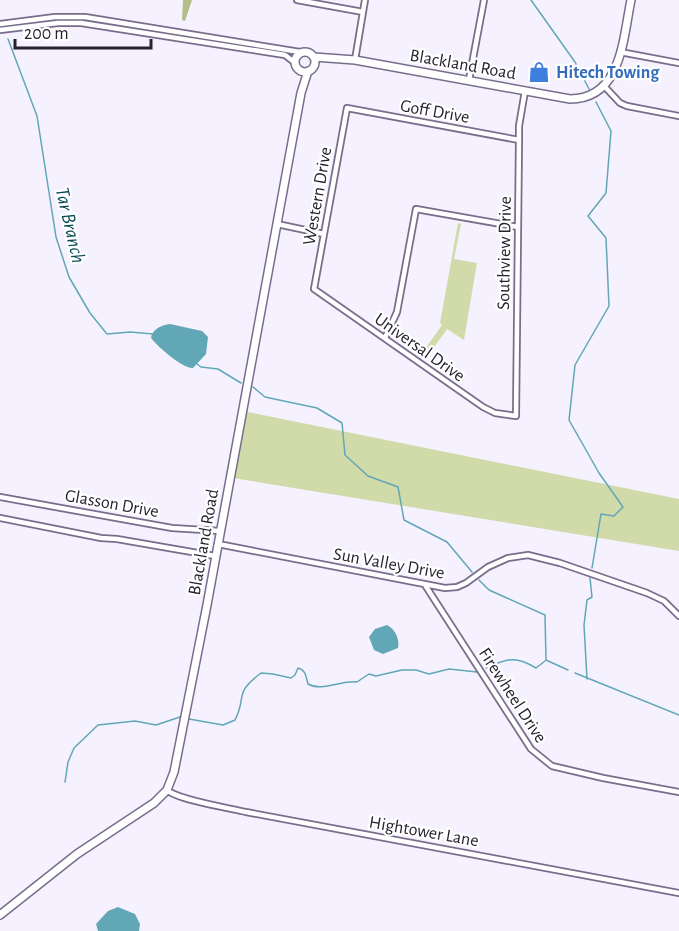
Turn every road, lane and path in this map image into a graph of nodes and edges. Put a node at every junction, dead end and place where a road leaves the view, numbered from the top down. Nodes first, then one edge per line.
1 (297, 0) edge
2 (365, 0) edge
3 (484, 0) edge
4 (631, 0) edge
5 (363, 12) junction
6 (37, 23) junction
7 (0, 24) edge
8 (114, 24) junction
9 (152, 27) junction
10 (0, 30) edge
11 (151, 34) junction
12 (300, 52) junction
13 (620, 52) junction
14 (314, 57) junction
15 (329, 59) junction
16 (355, 60) junction
17 (679, 63) edge
18 (295, 65) junction
19 (311, 69) junction
20 (469, 80) junction
21 (604, 87) junction
22 (525, 91) junction
23 (301, 93) junction
24 (347, 108) joint
25 (679, 116) edge
26 (519, 140) junction
27 (277, 224) junction
28 (518, 227) junction
29 (324, 234) junction
30 (314, 289) joint
31 (385, 338) junction
32 (516, 417) joint
33 (0, 497) edge
34 (0, 518) edge
35 (220, 531) junction
36 (218, 544) junction
37 (216, 556) junction
38 (425, 585) junction
39 (679, 616) edge
40 (167, 790) junction
41 (679, 792) edge
42 (679, 893) edge
43 (0, 915) edge

1 - 5 street
2 - 5 street
3 - 20 street
4 - 13 street
5 - 16 street
6 - 7 street
6 - 8 street
6 - 10 street
8 - 9 street
8 - 11 street
9 - 11 street
9 - 12 street
11 - 18 street
12 - 14 street
12 - 18 street
13 - 17 street
13 - 21 street
14 - 15 street, Blackland Road
14 - 19 street
15 - 16 street, Blackland Road
15 - 19 street
16 - 20 street, Blackland Road
18 - 19 street
18 - 23 street, Blackland Road
19 - 23 street, Blackland Road
20 - 22 street, Blackland Road
21 - 22 street, Blackland Road
21 - 25 street
22 - 26 street, Southview Drive
23 - 27 street, Blackland Road
24 - 26 street, Goff Drive
24 - 29 street, Western Drive
26 - 28 street, Southview Drive
27 - 29 street
27 - 35 street, Blackland Road
28 - 31 street
28 - 32 street, Southview Drive
29 - 30 street, Western Drive
30 - 31 street, Universal Drive
31 - 32 street, Universal Drive
33 - 35 street, Glasson Drive
34 - 37 street
35 - 36 street, Blackland Road
36 - 37 street, Blackland Road
36 - 38 street, Sun Valley Drive
37 - 40 street, Blackland Road
38 - 39 street, Sun Valley Drive
38 - 41 street, Firewheel Drive
40 - 42 street, Hightower Lane
40 - 43 street

